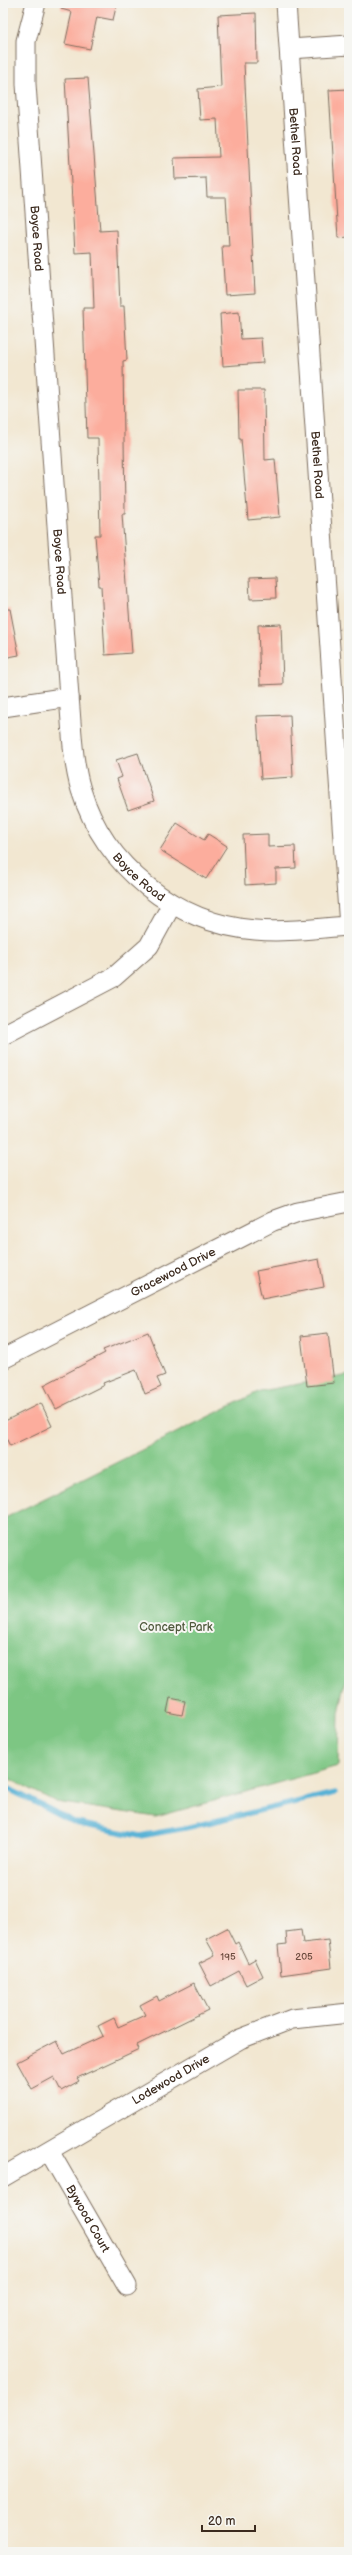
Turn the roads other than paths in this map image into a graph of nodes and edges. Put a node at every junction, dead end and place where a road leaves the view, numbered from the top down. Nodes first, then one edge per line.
1 (36, 3) edge
2 (286, 3) edge
3 (349, 45) edge
4 (290, 49) junction
5 (69, 697) junction
6 (3, 707) edge
7 (172, 904) junction
8 (349, 927) edge
9 (3, 1035) edge
10 (349, 1202) edge
11 (3, 1359) edge
12 (349, 2013) edge
13 (49, 2151) junction
14 (3, 2177) edge
15 (127, 2286) dead end

1 - 5 street, Boyce Road
2 - 4 street, Bethel Road
3 - 4 street
4 - 8 street, Bethel Road
5 - 6 street
5 - 7 street, Boyce Road
7 - 8 street, Boyce Road
7 - 9 street
10 - 11 street, Gracewood Drive
12 - 13 street, Lodewood Drive
13 - 14 street, Lodewood Drive
13 - 15 street, Bywood Court

